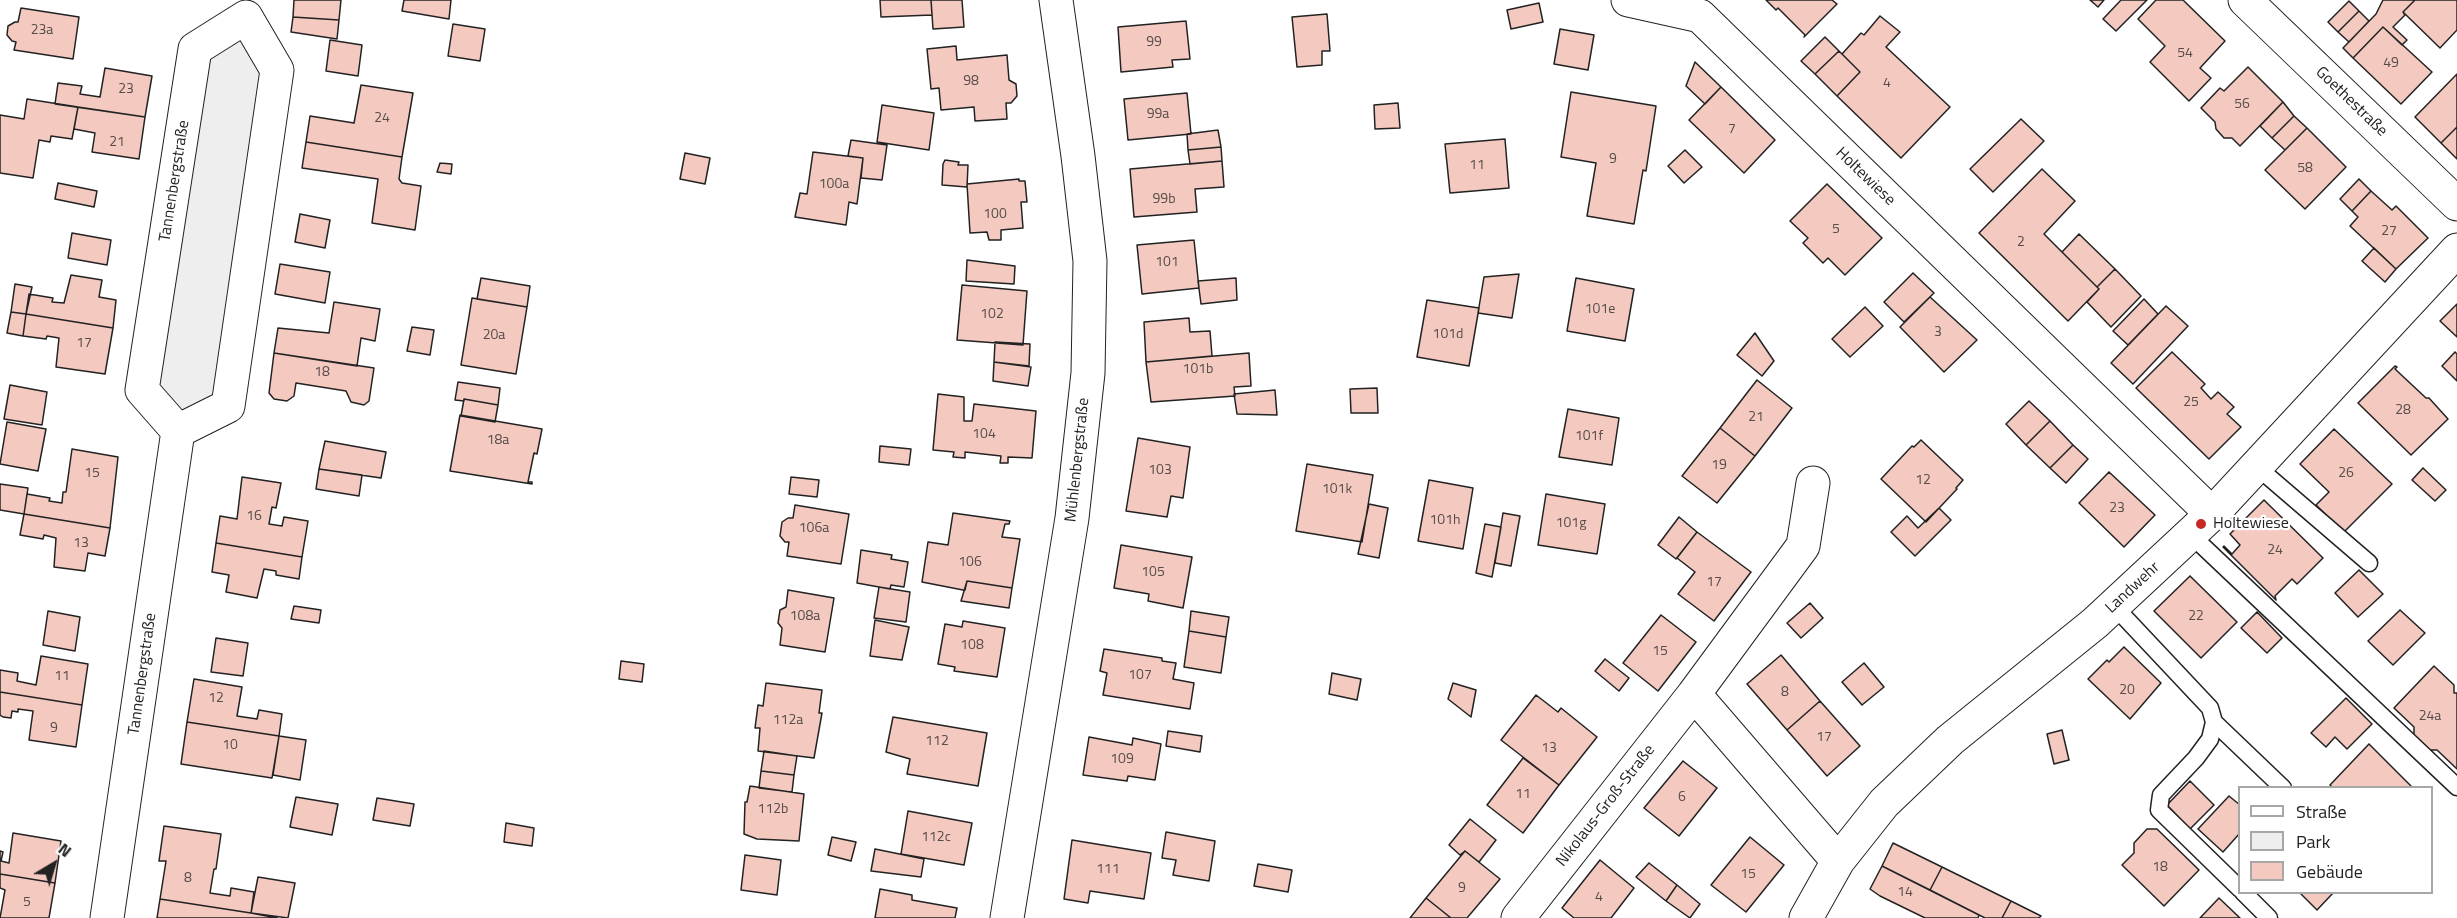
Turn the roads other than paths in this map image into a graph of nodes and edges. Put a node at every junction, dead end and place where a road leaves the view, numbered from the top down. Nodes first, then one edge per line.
1 (1056, 0) edge
2 (1628, 0) edge
3 (2245, 0) edge
4 (246, 8) edge
5 (2457, 204) edge
6 (2457, 250) edge
7 (178, 431) junction
8 (2256, 466) junction
9 (1814, 483) dead end
10 (2201, 524) junction
11 (2369, 563) dead end
12 (2114, 606) junction
13 (1694, 694) junction
14 (2214, 722) junction
15 (2281, 786) edge
16 (2457, 787) edge
17 (1838, 861) junction
18 (2238, 887) edge
19 (2245, 894) edge
20 (107, 918) edge
21 (1007, 918) edge
22 (1518, 918) edge
23 (1806, 918) edge
24 (2269, 918) edge

1 - 21 street, Mühlenbergstraße
2 - 10 street, Holtewiese
3 - 5 street, Goethestraße
4 - 7 street, Tannenbergstraße
4 - 7 street, Tannenbergstraße
6 - 8 street, Landwehr
7 - 20 street, Tannenbergstraße
8 - 10 street, Landwehr
8 - 11 lane
9 - 13 street, Nikolaus-Groß-Straße
10 - 12 street, Landwehr
10 - 16 lane
12 - 14 lane
12 - 17 street, Landwehr
13 - 17 street
13 - 22 street, Nikolaus-Groß-Straße
14 - 15 lane
14 - 18 lane
17 - 23 street, Landwehr
19 - 24 lane

